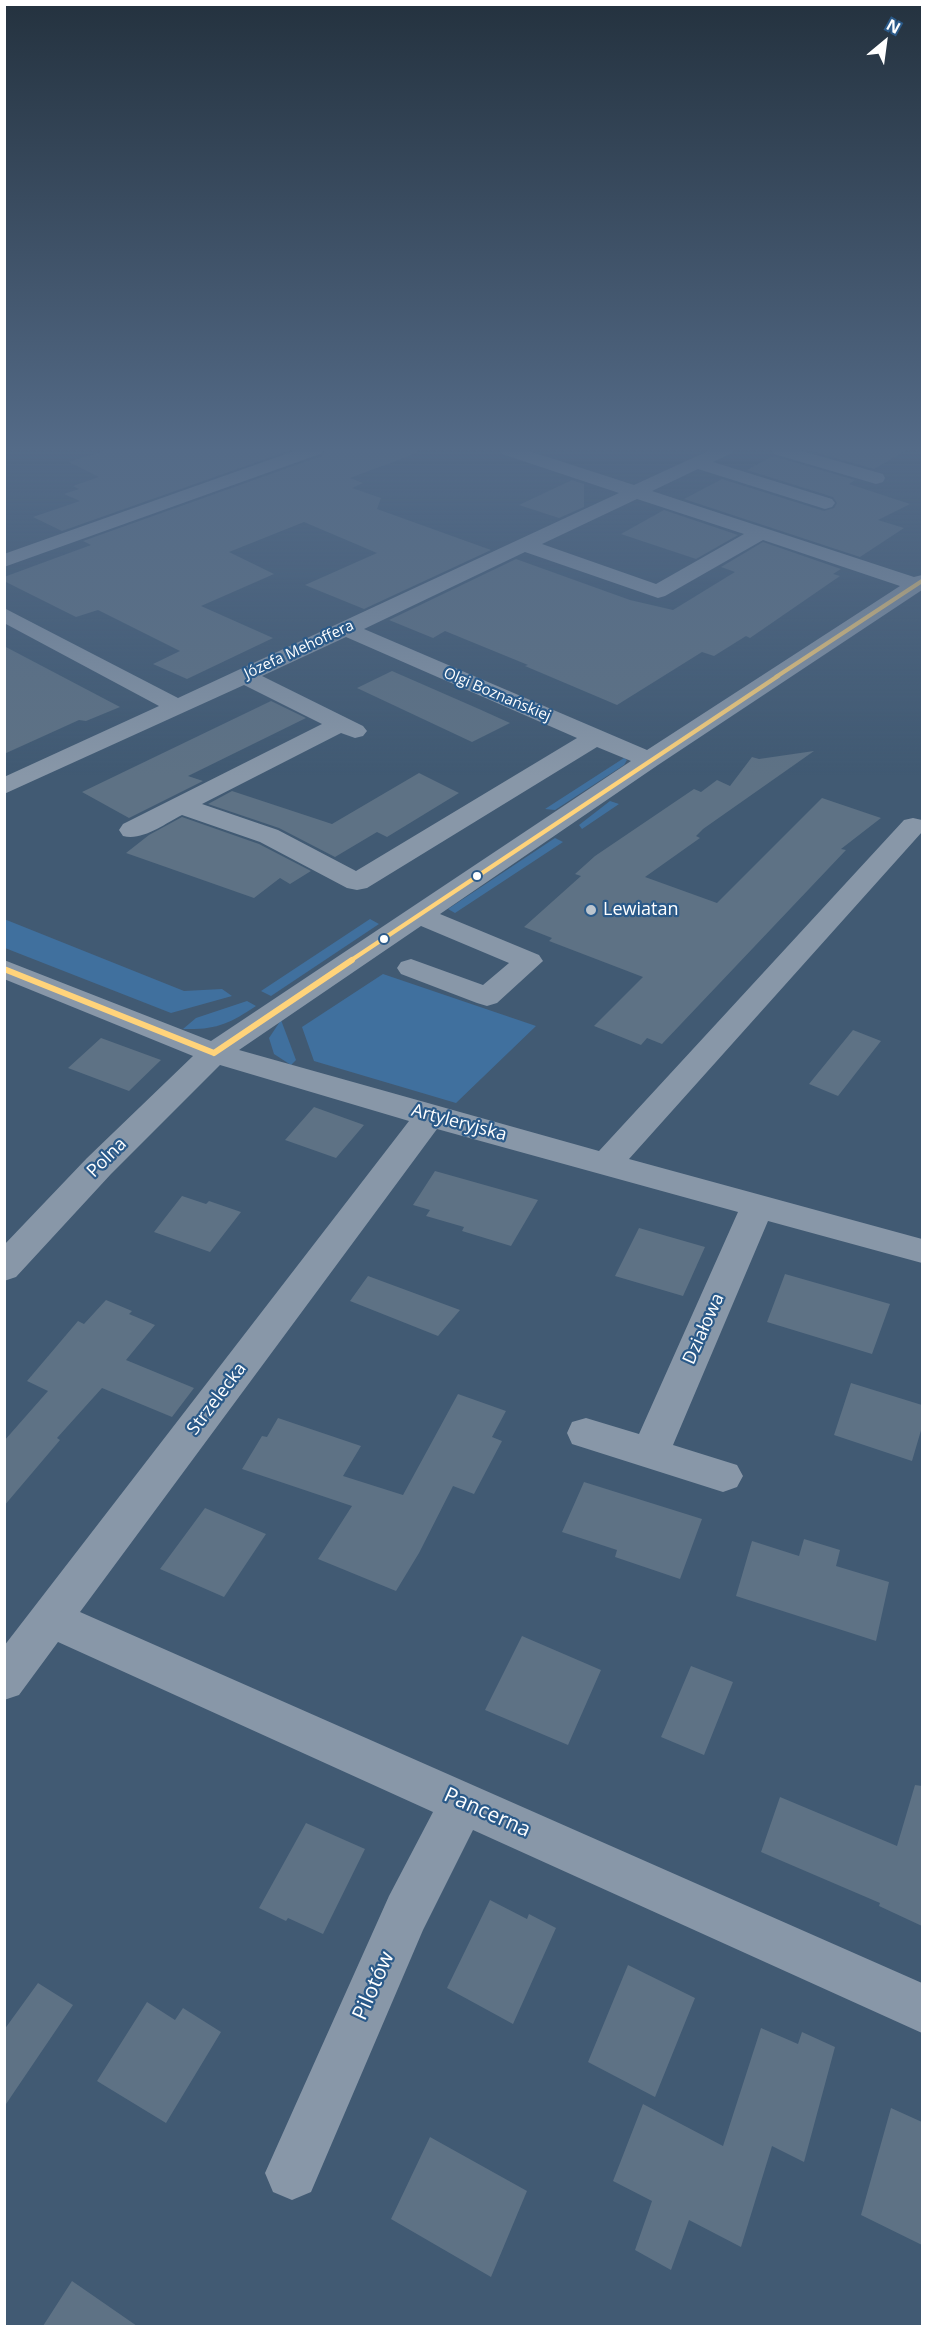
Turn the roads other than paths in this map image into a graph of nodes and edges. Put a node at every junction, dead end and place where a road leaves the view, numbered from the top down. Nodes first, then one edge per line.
1 (493, 559) edge
2 (565, 559) edge
3 (716, 559) edge
4 (843, 559) edge
5 (920, 583) edge
6 (4, 614) edge
7 (346, 629) junction
8 (244, 676) junction
9 (177, 706) junction
10 (596, 737) junction
11 (649, 760) junction
12 (4, 787) edge
13 (179, 805) junction
14 (551, 826) junction
15 (913, 826) dead end
16 (132, 830) dead end
17 (580, 839) dead end
18 (419, 915) junction
19 (411, 968) dead end
20 (4, 969) edge
21 (214, 1053) junction
22 (430, 1116) junction
23 (607, 1163) junction
24 (758, 1205) junction
25 (922, 1251) edge
26 (4, 1268) edge
27 (586, 1433) dead end
28 (650, 1453) junction
29 (723, 1476) dead end
30 (51, 1619) junction
31 (4, 1681) edge
32 (463, 1803) junction
33 (922, 2008) edge
34 (292, 2172) dead end

1 - 7 street, Józefa Mehoffera
2 - 3 street
4 - 5 street
5 - 11 street, Polna
6 - 9 street
7 - 8 street, Józefa Mehoffera
7 - 10 street, Olgi Boznańskiej
8 - 9 street, Józefa Mehoffera
8 - 13 street
9 - 12 street, Józefa Mehoffera
10 - 11 street, Olgi Boznańskiej
10 - 13 street
11 - 14 street, Polna
13 - 16 street
14 - 17 street
14 - 18 street, Polna
15 - 23 street
18 - 19 street
18 - 21 street, Polna
20 - 21 street, Artyleryjska
21 - 22 street, Artyleryjska
21 - 26 street, Polna
22 - 23 street, Artyleryjska
22 - 30 street, Strzelecka
23 - 24 street, Artyleryjska
24 - 25 street, Artyleryjska
24 - 28 street, Działowa
27 - 28 street
28 - 29 street
30 - 31 street, Strzelecka
30 - 32 street, Pancerna
32 - 33 street, Pancerna
32 - 34 street, Pilotów

